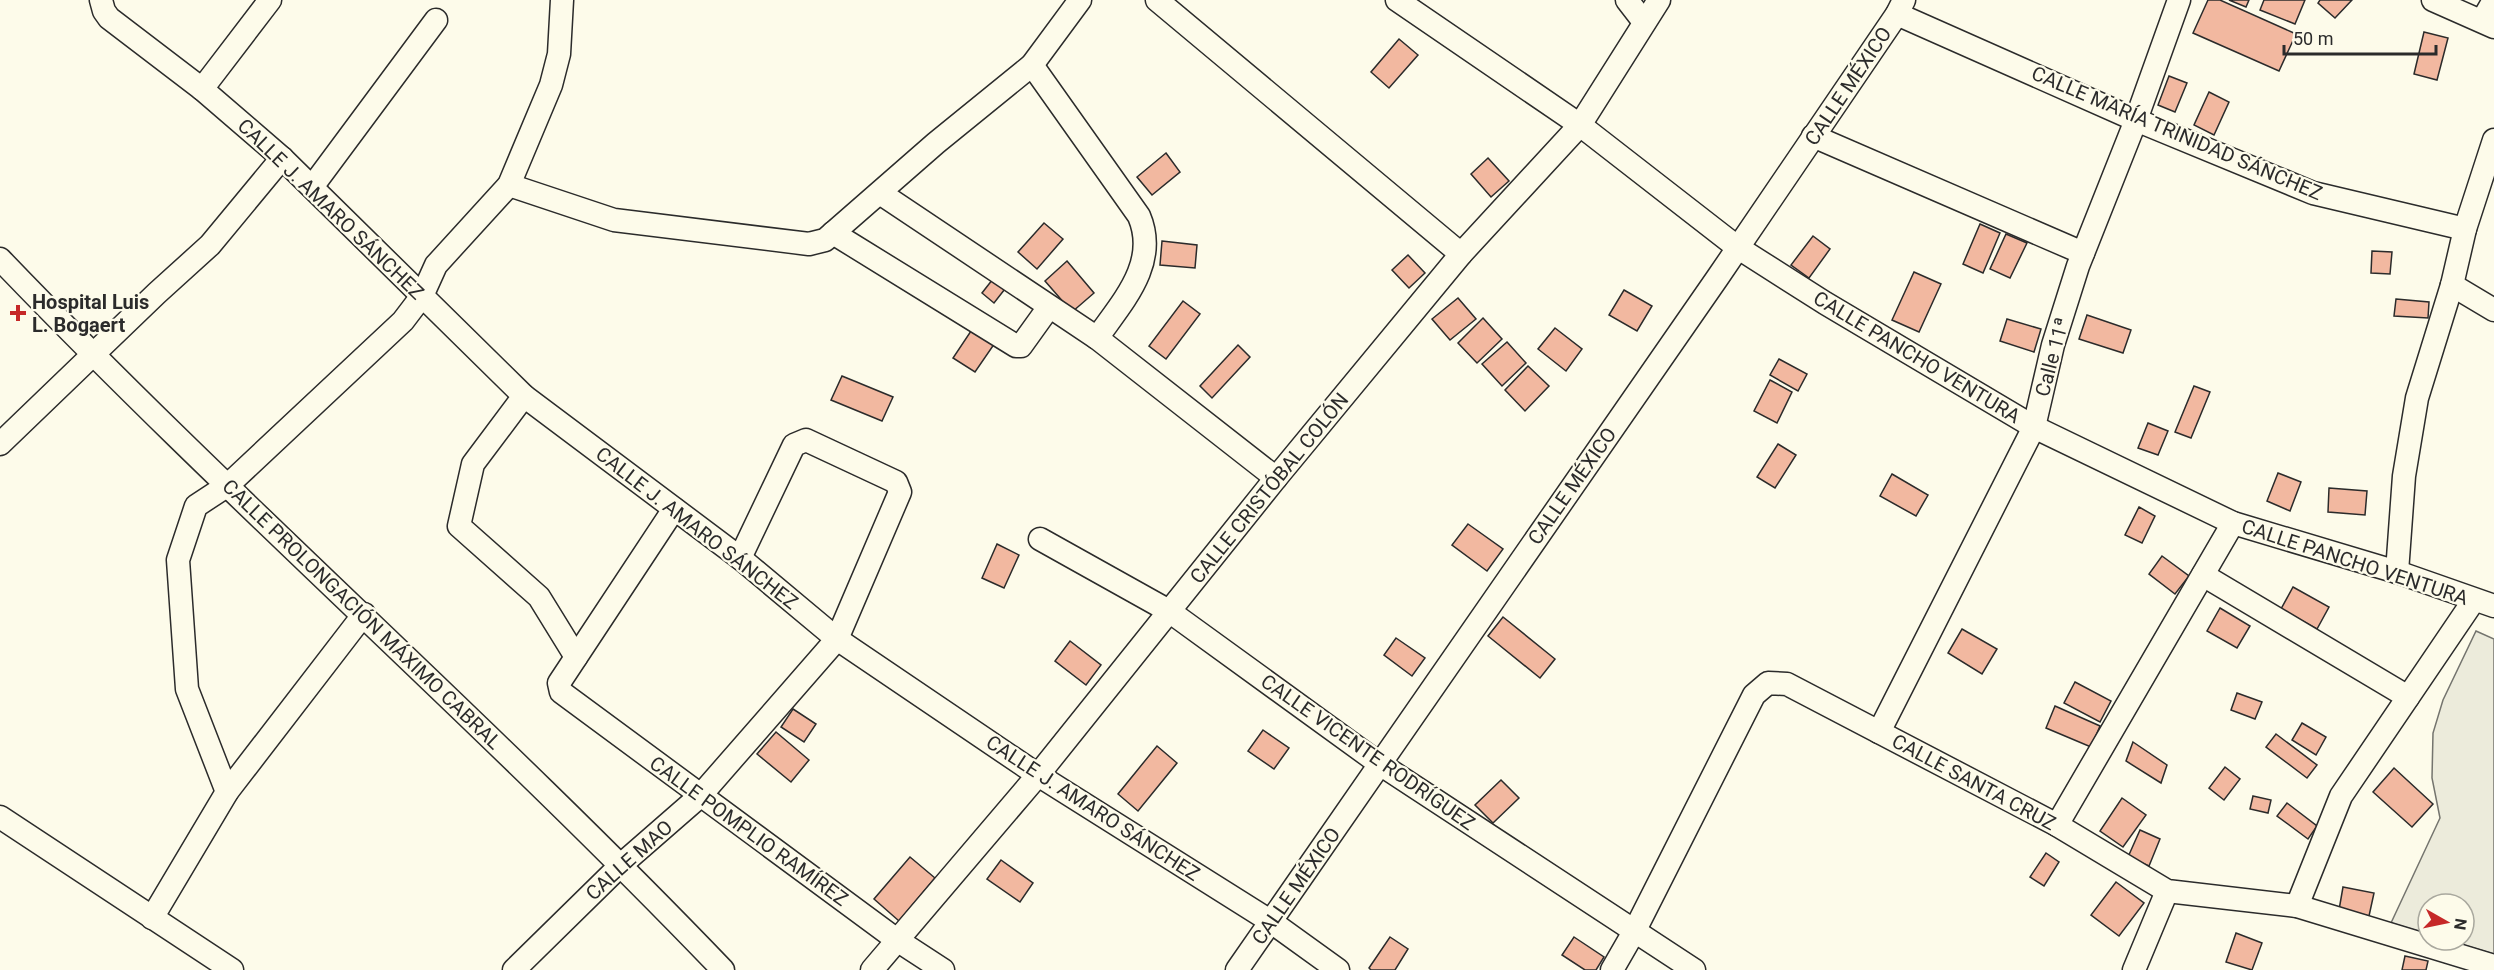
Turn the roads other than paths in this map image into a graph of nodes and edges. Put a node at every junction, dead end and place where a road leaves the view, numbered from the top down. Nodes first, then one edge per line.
1 (270, 0) edge
2 (562, 0) edge
3 (1080, 0) edge
4 (1157, 0) edge
5 (1397, 0) edge
6 (1627, 0) edge
7 (1659, 0) edge
8 (2179, 0) edge
9 (2433, 0) edge
10 (2494, 0) edge
11 (1900, 7) edge
12 (105, 9) edge
13 (436, 20) dead end
14 (1644, 22) junction
15 (2488, 24) edge
16 (1032, 65) junction
17 (202, 89) junction
18 (2136, 120) junction
19 (1580, 125) junction
20 (1813, 136) junction
21 (2494, 140) edge
22 (282, 158) junction
23 (509, 185) junction
24 (312, 187) junction
25 (880, 194) junction
26 (2465, 229) junction
27 (833, 233) junction
28 (1737, 247) junction
29 (2083, 253) junction
30 (1461, 254) junction
31 (0, 259) edge
32 (2452, 285) junction
33 (422, 296) junction
34 (1049, 307) junction
35 (2494, 310) edge
36 (1097, 338) junction
37 (93, 355) junction
38 (524, 396) junction
39 (2034, 427) junction
40 (0, 444) edge
41 (1276, 478) junction
42 (228, 485) junction
43 (674, 509) junction
44 (2233, 523) junction
45 (1040, 540) dead end
46 (740, 558) junction
47 (2397, 572) junction
48 (2203, 575) junction
49 (2484, 603) edge
50 (1169, 611) junction
51 (364, 614) junction
52 (837, 639) junction
53 (576, 657) junction
54 (2408, 697) junction
55 (1879, 732) junction
56 (1380, 764) junction
57 (1038, 775) junction
58 (227, 792) junction
59 (700, 796) junction
60 (0, 817) edge
61 (2057, 825) junction
62 (622, 864) junction
63 (2167, 891) junction
64 (2297, 906) junction
65 (152, 918) junction
66 (1270, 921) junction
67 (1635, 930) junction
68 (897, 940) junction
69 (2494, 966) edge
70 (232, 970) edge
71 (514, 970) edge
72 (723, 970) edge
73 (872, 970) edge
74 (943, 970) edge
75 (1237, 970) edge
76 (1338, 970) edge
77 (1612, 970) edge
78 (1694, 970) edge
79 (2134, 970) edge

1 - 17 street
2 - 23 street
3 - 16 street
4 - 30 street
5 - 19 street, CALLE PANCHO VENTURA
6 - 14 street
7 - 14 street, CALLE CRISTÓBAL COLÓN
8 - 18 street, Calle 11ª
9 - 15 street
10 - 15 street
11 - 18 street, CALLE MARÍA TRINIDAD SÁNCHEZ
11 - 20 street, CALLE MÉXICO
12 - 17 street, CALLE J. AMARO SÁNCHEZ
13 - 24 street
14 - 19 street, CALLE CRISTÓBAL COLÓN
16 - 25 street
16 - 36 street
17 - 22 street, CALLE J. AMARO SÁNCHEZ
18 - 26 street, CALLE MARÍA TRINIDAD SÁNCHEZ
18 - 29 street, Calle 11ª
19 - 28 street, CALLE PANCHO VENTURA
19 - 30 street, CALLE CRISTÓBAL COLÓN
20 - 28 street, CALLE MÉXICO
20 - 29 street
21 - 26 street
22 - 24 street, CALLE J. AMARO SÁNCHEZ
22 - 37 street
23 - 27 street
23 - 33 street
24 - 33 street, CALLE J. AMARO SÁNCHEZ
25 - 27 street
25 - 34 street
26 - 32 street
27 - 34 street
28 - 39 street, CALLE PANCHO VENTURA
28 - 56 street, CALLE MÉXICO
29 - 39 street, Calle 11ª
30 - 41 street, CALLE CRISTÓBAL COLÓN
31 - 37 street, CALLE PROLONGACIÓN MÁXIMO CABRAL
32 - 35 street
32 - 47 street
33 - 38 street, CALLE J. AMARO SÁNCHEZ
33 - 42 street
34 - 36 street
36 - 41 street
37 - 40 street
37 - 42 street, CALLE PROLONGACIÓN MÁXIMO CABRAL
38 - 43 street, CALLE J. AMARO SÁNCHEZ
38 - 53 street
39 - 44 street, CALLE PANCHO VENTURA
39 - 55 street, Calle 11ª
41 - 50 street, CALLE CRISTÓBAL COLÓN
42 - 51 street, CALLE PROLONGACIÓN MÁXIMO CABRAL
42 - 58 street
43 - 46 street, CALLE J. AMARO SÁNCHEZ
43 - 53 street
44 - 47 street, CALLE PANCHO VENTURA
44 - 48 street
45 - 50 street, CALLE VICENTE RODRÍGUEZ
46 - 52 street, CALLE J. AMARO SÁNCHEZ
46 - 52 street, CALLE MAO
47 - 49 street, CALLE PANCHO VENTURA
48 - 54 street
48 - 61 street
49 - 54 street
50 - 56 street, CALLE VICENTE RODRÍGUEZ
50 - 57 street, CALLE CRISTÓBAL COLÓN
51 - 58 street
51 - 62 street, CALLE PROLONGACIÓN MÁXIMO CABRAL
52 - 57 street, CALLE J. AMARO SÁNCHEZ
52 - 59 street, CALLE MAO
53 - 59 street, CALLE POMPLIO RAMÍREZ
54 - 64 street
55 - 61 street, CALLE SANTA CRUZ
55 - 67 street, CALLE SANTA CRUZ
56 - 66 street, CALLE MÉXICO
56 - 67 street, CALLE VICENTE RODRÍGUEZ
57 - 66 street, CALLE J. AMARO SÁNCHEZ
57 - 68 street, CALLE CRISTÓBAL COLÓN
58 - 65 street
59 - 62 street, CALLE MAO
59 - 68 street, CALLE POMPLIO RAMÍREZ
60 - 65 street
61 - 63 street, CALLE SANTA CRUZ
62 - 71 street, CALLE MAO
62 - 72 street, CALLE PROLONGACIÓN MÁXIMO CABRAL
63 - 64 street, CALLE SANTA CRUZ
63 - 79 street
64 - 69 street, CALLE SANTA CRUZ
65 - 70 street
66 - 75 street, CALLE MÉXICO
66 - 76 street, CALLE J. AMARO SÁNCHEZ
67 - 77 street, CALLE SANTA CRUZ
67 - 78 street, CALLE VICENTE RODRÍGUEZ
68 - 73 street, CALLE CRISTÓBAL COLÓN
68 - 74 street, CALLE POMPLIO RAMÍREZ

